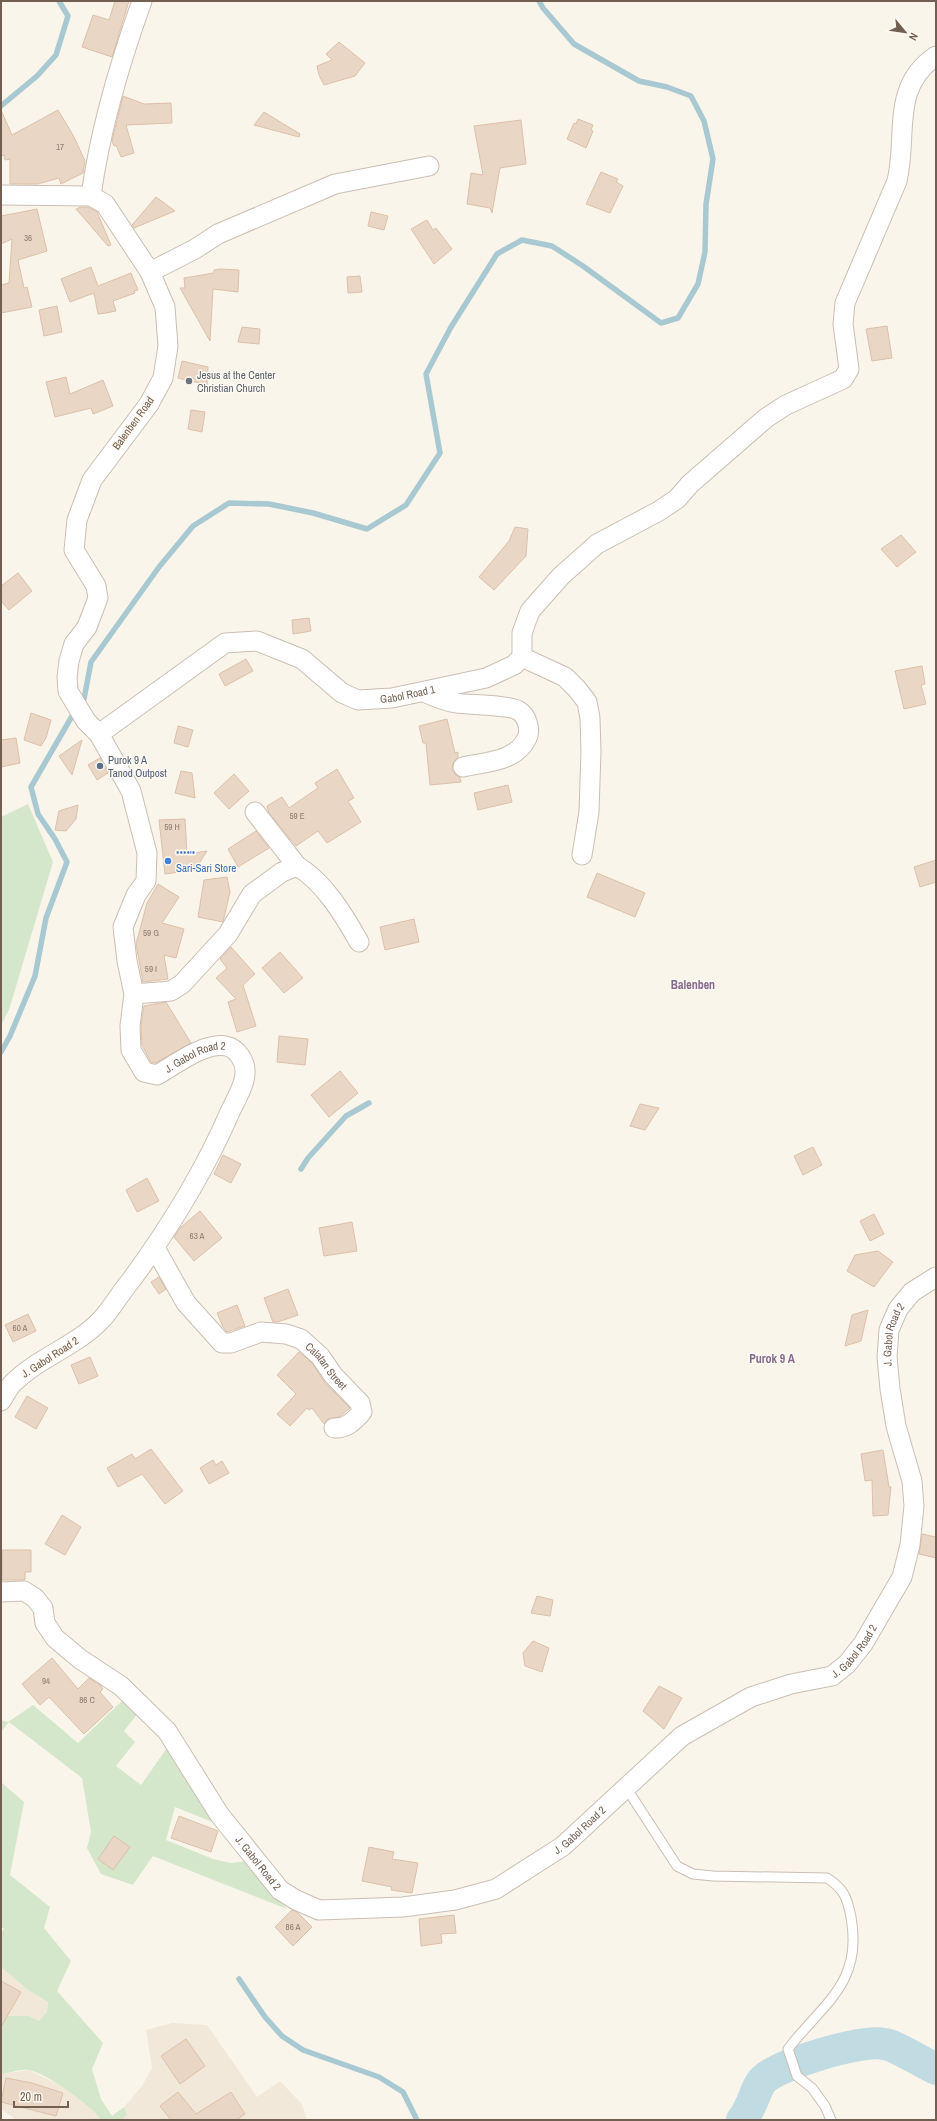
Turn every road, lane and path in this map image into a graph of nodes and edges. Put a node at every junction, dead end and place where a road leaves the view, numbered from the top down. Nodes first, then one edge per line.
1 (142, 1) edge
2 (936, 56) edge
3 (429, 166) dead end
4 (1, 195) edge
5 (90, 196) junction
6 (150, 272) junction
7 (522, 657) junction
8 (424, 692) junction
9 (93, 728) junction
10 (463, 766) dead end
11 (255, 812) dead end
12 (582, 854) dead end
13 (297, 866) junction
14 (359, 942) dead end
15 (134, 994) junction
16 (155, 1248) junction
17 (936, 1277) edge
18 (1, 1401) edge
19 (334, 1428) dead end
20 (1, 1592) edge
21 (627, 1789) junction
22 (831, 2120) edge

1 - 5 street
2 - 7 street
3 - 6 street
4 - 5 street
5 - 6 street, Balenben Road
6 - 9 street, Balenben Road
7 - 8 street, Gabol Road 1
7 - 12 street
8 - 9 street, Gabol Road 1
8 - 10 street
9 - 15 street, J. Gabol Road 2
11 - 13 street
13 - 14 street
13 - 15 street
15 - 16 street, J. Gabol Road 2
16 - 18 street, J. Gabol Road 2
16 - 19 street, Calatan Street
17 - 21 street, J. Gabol Road 2
20 - 21 street, J. Gabol Road 2
21 - 22 lane

